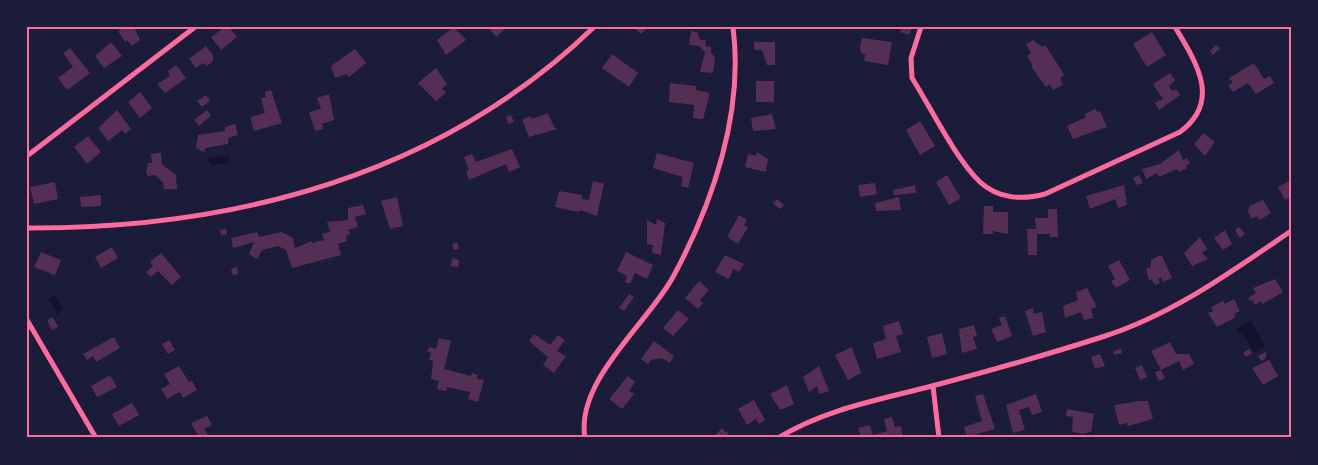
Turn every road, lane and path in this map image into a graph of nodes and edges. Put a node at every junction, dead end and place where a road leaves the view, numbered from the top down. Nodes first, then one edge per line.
1 (195, 27) edge
2 (594, 27) edge
3 (733, 27) edge
4 (921, 27) edge
5 (1175, 27) edge
6 (27, 156) edge
7 (27, 228) edge
8 (1291, 231) edge
9 (27, 320) edge
10 (933, 386) junction
11 (96, 438) edge
12 (585, 438) edge
13 (778, 438) edge
14 (939, 438) edge

1 - 6 street
2 - 7 street
3 - 12 street
4 - 5 street
8 - 10 street
9 - 11 street
10 - 13 street
10 - 14 street

